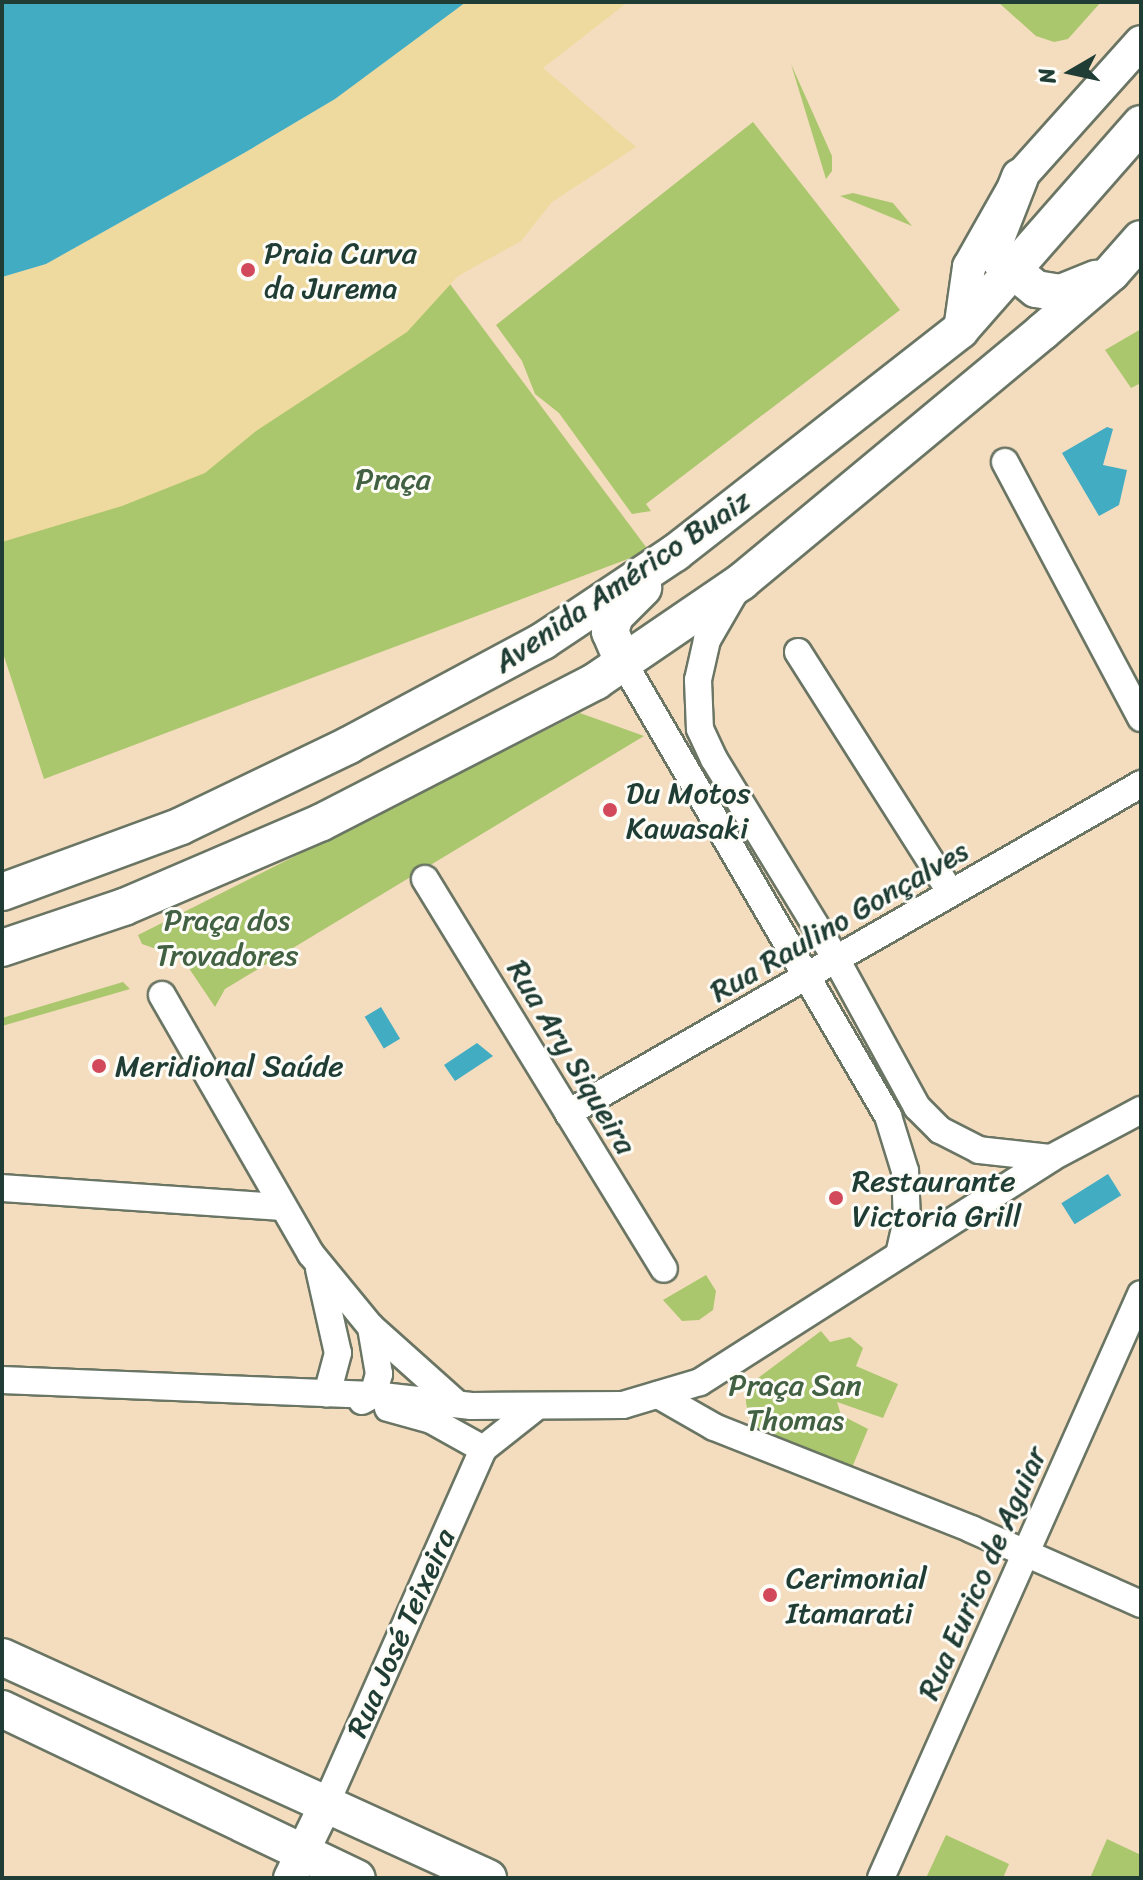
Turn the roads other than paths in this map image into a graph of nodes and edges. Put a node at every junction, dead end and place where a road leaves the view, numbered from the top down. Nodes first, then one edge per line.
1 (1141, 42) edge
2 (1141, 124) edge
3 (1020, 177) junction
4 (1141, 239) edge
5 (1014, 273) junction
6 (1111, 273) junction
7 (960, 330) junction
8 (1005, 462) dead end
9 (735, 509) junction
10 (741, 582) junction
11 (798, 652) dead end
12 (623, 662) junction
13 (1141, 718) edge
14 (1141, 784) edge
15 (425, 879) dead end
16 (2, 892) edge
17 (951, 893) junction
18 (2, 948) edge
19 (836, 959) junction
20 (806, 976) junction
21 (162, 995) dead end
22 (1141, 1110) edge
23 (568, 1113) junction
24 (1051, 1158) junction
25 (2, 1188) edge
26 (280, 1207) junction
27 (899, 1255) junction
28 (317, 1262) junction
29 (664, 1269) dead end
30 (1141, 1294) edge
31 (371, 1327) junction
32 (2, 1380) edge
33 (327, 1394) junction
34 (658, 1395) junction
35 (368, 1398) junction
36 (456, 1403) junction
37 (536, 1407) junction
38 (483, 1449) junction
39 (1025, 1555) junction
40 (1141, 1604) edge
41 (2, 1657) edge
42 (2, 1709) edge
43 (325, 1806) junction
44 (296, 1866) edge
45 (357, 1878) edge
46 (488, 1878) edge
47 (881, 1878) edge

1 - 3 street
2 - 5 main road, Avenida Américo Buaiz
3 - 5 main road
3 - 7 street
4 - 6 main road, Avenida Américo Buaiz
5 - 6 main road
5 - 7 main road, Avenida Américo Buaiz
6 - 10 main road, Avenida Américo Buaiz
7 - 9 main road, Avenida Américo Buaiz
8 - 13 street
9 - 12 main road
9 - 16 main road, Avenida Américo Buaiz
10 - 12 main road, Avenida Américo Buaiz
10 - 19 street
11 - 17 street
12 - 18 main road, Avenida Américo Buaiz
12 - 20 street
14 - 17 street, Rua Raulino Gonçalves
15 - 23 street, Rua Ary Siqueira
17 - 19 street, Rua Raulino Gonçalves
19 - 20 street, Rua Raulino Gonçalves
19 - 24 street
20 - 23 street, Rua Raulino Gonçalves
20 - 27 street
21 - 26 street
22 - 24 street
23 - 29 street, Rua Ary Siqueira
24 - 27 street
25 - 26 street
26 - 28 street
27 - 34 street
28 - 31 street
28 - 33 street
30 - 39 street, Rua Eurico de Aguiar
31 - 35 street
31 - 36 street
32 - 33 street
33 - 35 street
34 - 37 street
34 - 39 street
35 - 36 street
35 - 38 street
36 - 37 street
37 - 38 street, Rua José Teixeira
38 - 43 street, Rua José Teixeira
39 - 40 street
39 - 47 street, Rua Eurico de Aguiar
41 - 43 main road
42 - 44 main road
43 - 44 street, Rua José Teixeira
43 - 46 main road
44 - 45 main road

